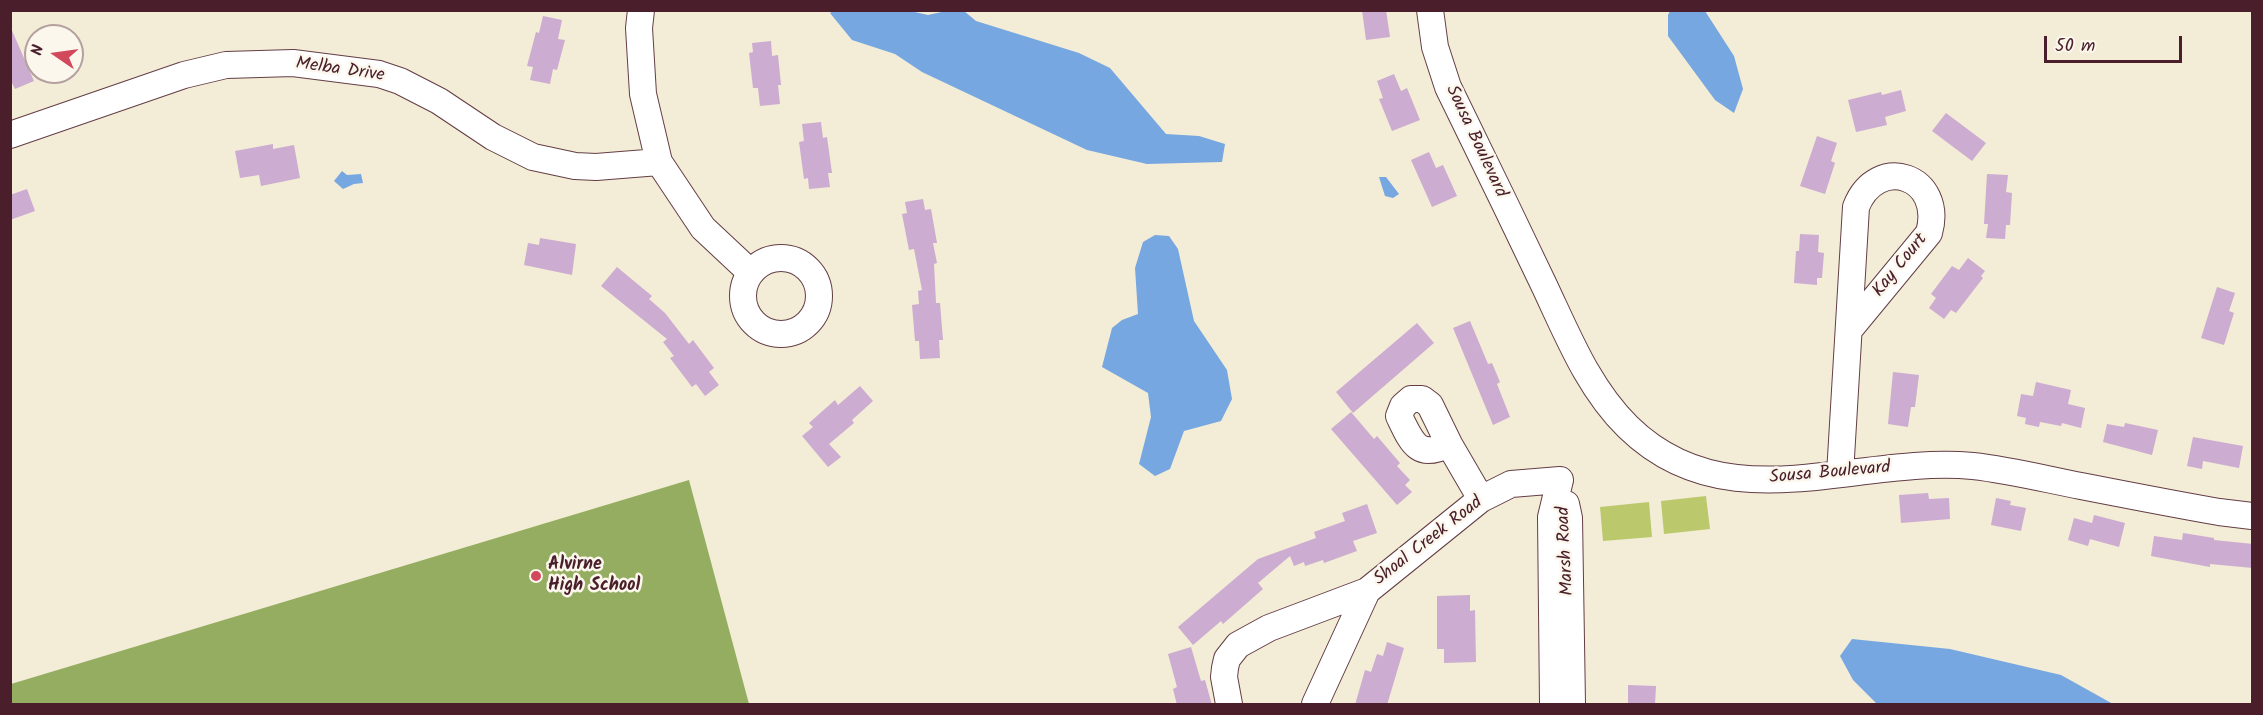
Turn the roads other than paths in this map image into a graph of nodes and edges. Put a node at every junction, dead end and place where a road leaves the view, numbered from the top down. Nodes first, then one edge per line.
1 (640, 10) edge
2 (1430, 10) edge
3 (10, 135) edge
4 (659, 162) junction
5 (750, 272) dead end
6 (1849, 330) junction
7 (1449, 444) dead end
8 (1840, 474) junction
9 (1560, 480) junction
10 (1481, 500) junction
11 (2253, 516) edge
12 (1367, 591) junction
13 (1229, 705) edge
14 (1315, 705) edge
15 (1553, 705) edge
16 (1572, 705) edge

1 - 4 street
2 - 8 street, Sousa Boulevard
3 - 4 street, Melba Drive
4 - 5 street
6 - 6 street, Kay Court
6 - 8 street, Kay Court
7 - 10 street
8 - 11 street, Sousa Boulevard
9 - 10 street, Shoal Creek Road
9 - 15 street, Marsh Road
9 - 16 street, Marsh Road
10 - 12 street, Shoal Creek Road
12 - 13 street, Shoal Creek Road
12 - 14 street, Shoal Creek Road

